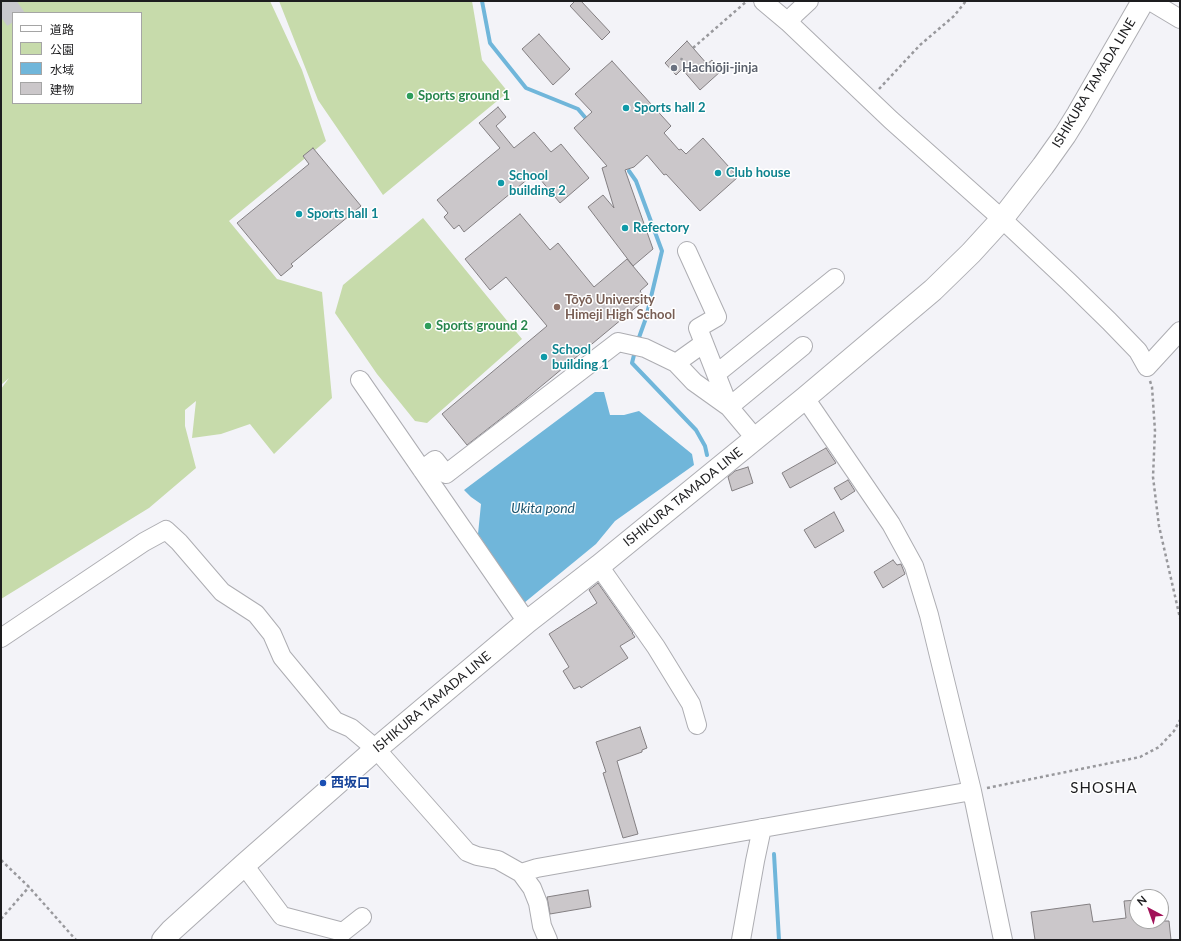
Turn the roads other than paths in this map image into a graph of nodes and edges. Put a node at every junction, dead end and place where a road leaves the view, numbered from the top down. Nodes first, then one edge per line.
1 (762, 1) edge
2 (809, 1) edge
3 (1143, 1) edge
4 (1150, 1) edge
5 (1180, 19) edge
6 (788, 22) junction
7 (1002, 219) junction
8 (687, 251) dead end
9 (834, 278) dead end
10 (1180, 331) edge
11 (704, 343) junction
12 (804, 346) dead end
13 (676, 363) junction
14 (716, 374) junction
15 (360, 380) dead end
16 (805, 398) junction
17 (730, 407) junction
18 (755, 438) junction
19 (422, 470) junction
20 (599, 566) junction
21 (527, 622) junction
22 (1, 638) edge
23 (697, 725) dead end
24 (376, 749) junction
25 (972, 791) junction
26 (762, 828) junction
27 (244, 865) junction
28 (521, 873) junction
29 (362, 917) dead end
30 (163, 940) edge
31 (548, 940) edge
32 (741, 940) edge
33 (1003, 940) edge

1 - 6 street
2 - 6 street
3 - 7 main road, ISHIKURA TAMADA LINE
4 - 5 street
6 - 7 street
7 - 10 street
7 - 16 main road, ISHIKURA TAMADA LINE
8 - 11 street
9 - 14 street
11 - 13 street
11 - 14 street
12 - 17 street
13 - 17 street
13 - 19 street
14 - 17 street
15 - 19 street
16 - 18 main road, ISHIKURA TAMADA LINE
16 - 25 street
17 - 18 street
18 - 20 main road, ISHIKURA TAMADA LINE
19 - 21 street
20 - 21 main road, ISHIKURA TAMADA LINE
20 - 23 street
21 - 24 main road, ISHIKURA TAMADA LINE
22 - 24 street
24 - 27 main road, ISHIKURA TAMADA LINE
24 - 28 street
25 - 26 street
25 - 33 street
26 - 28 street
26 - 32 street
27 - 29 street
27 - 30 main road, ISHIKURA TAMADA LINE
28 - 31 street

